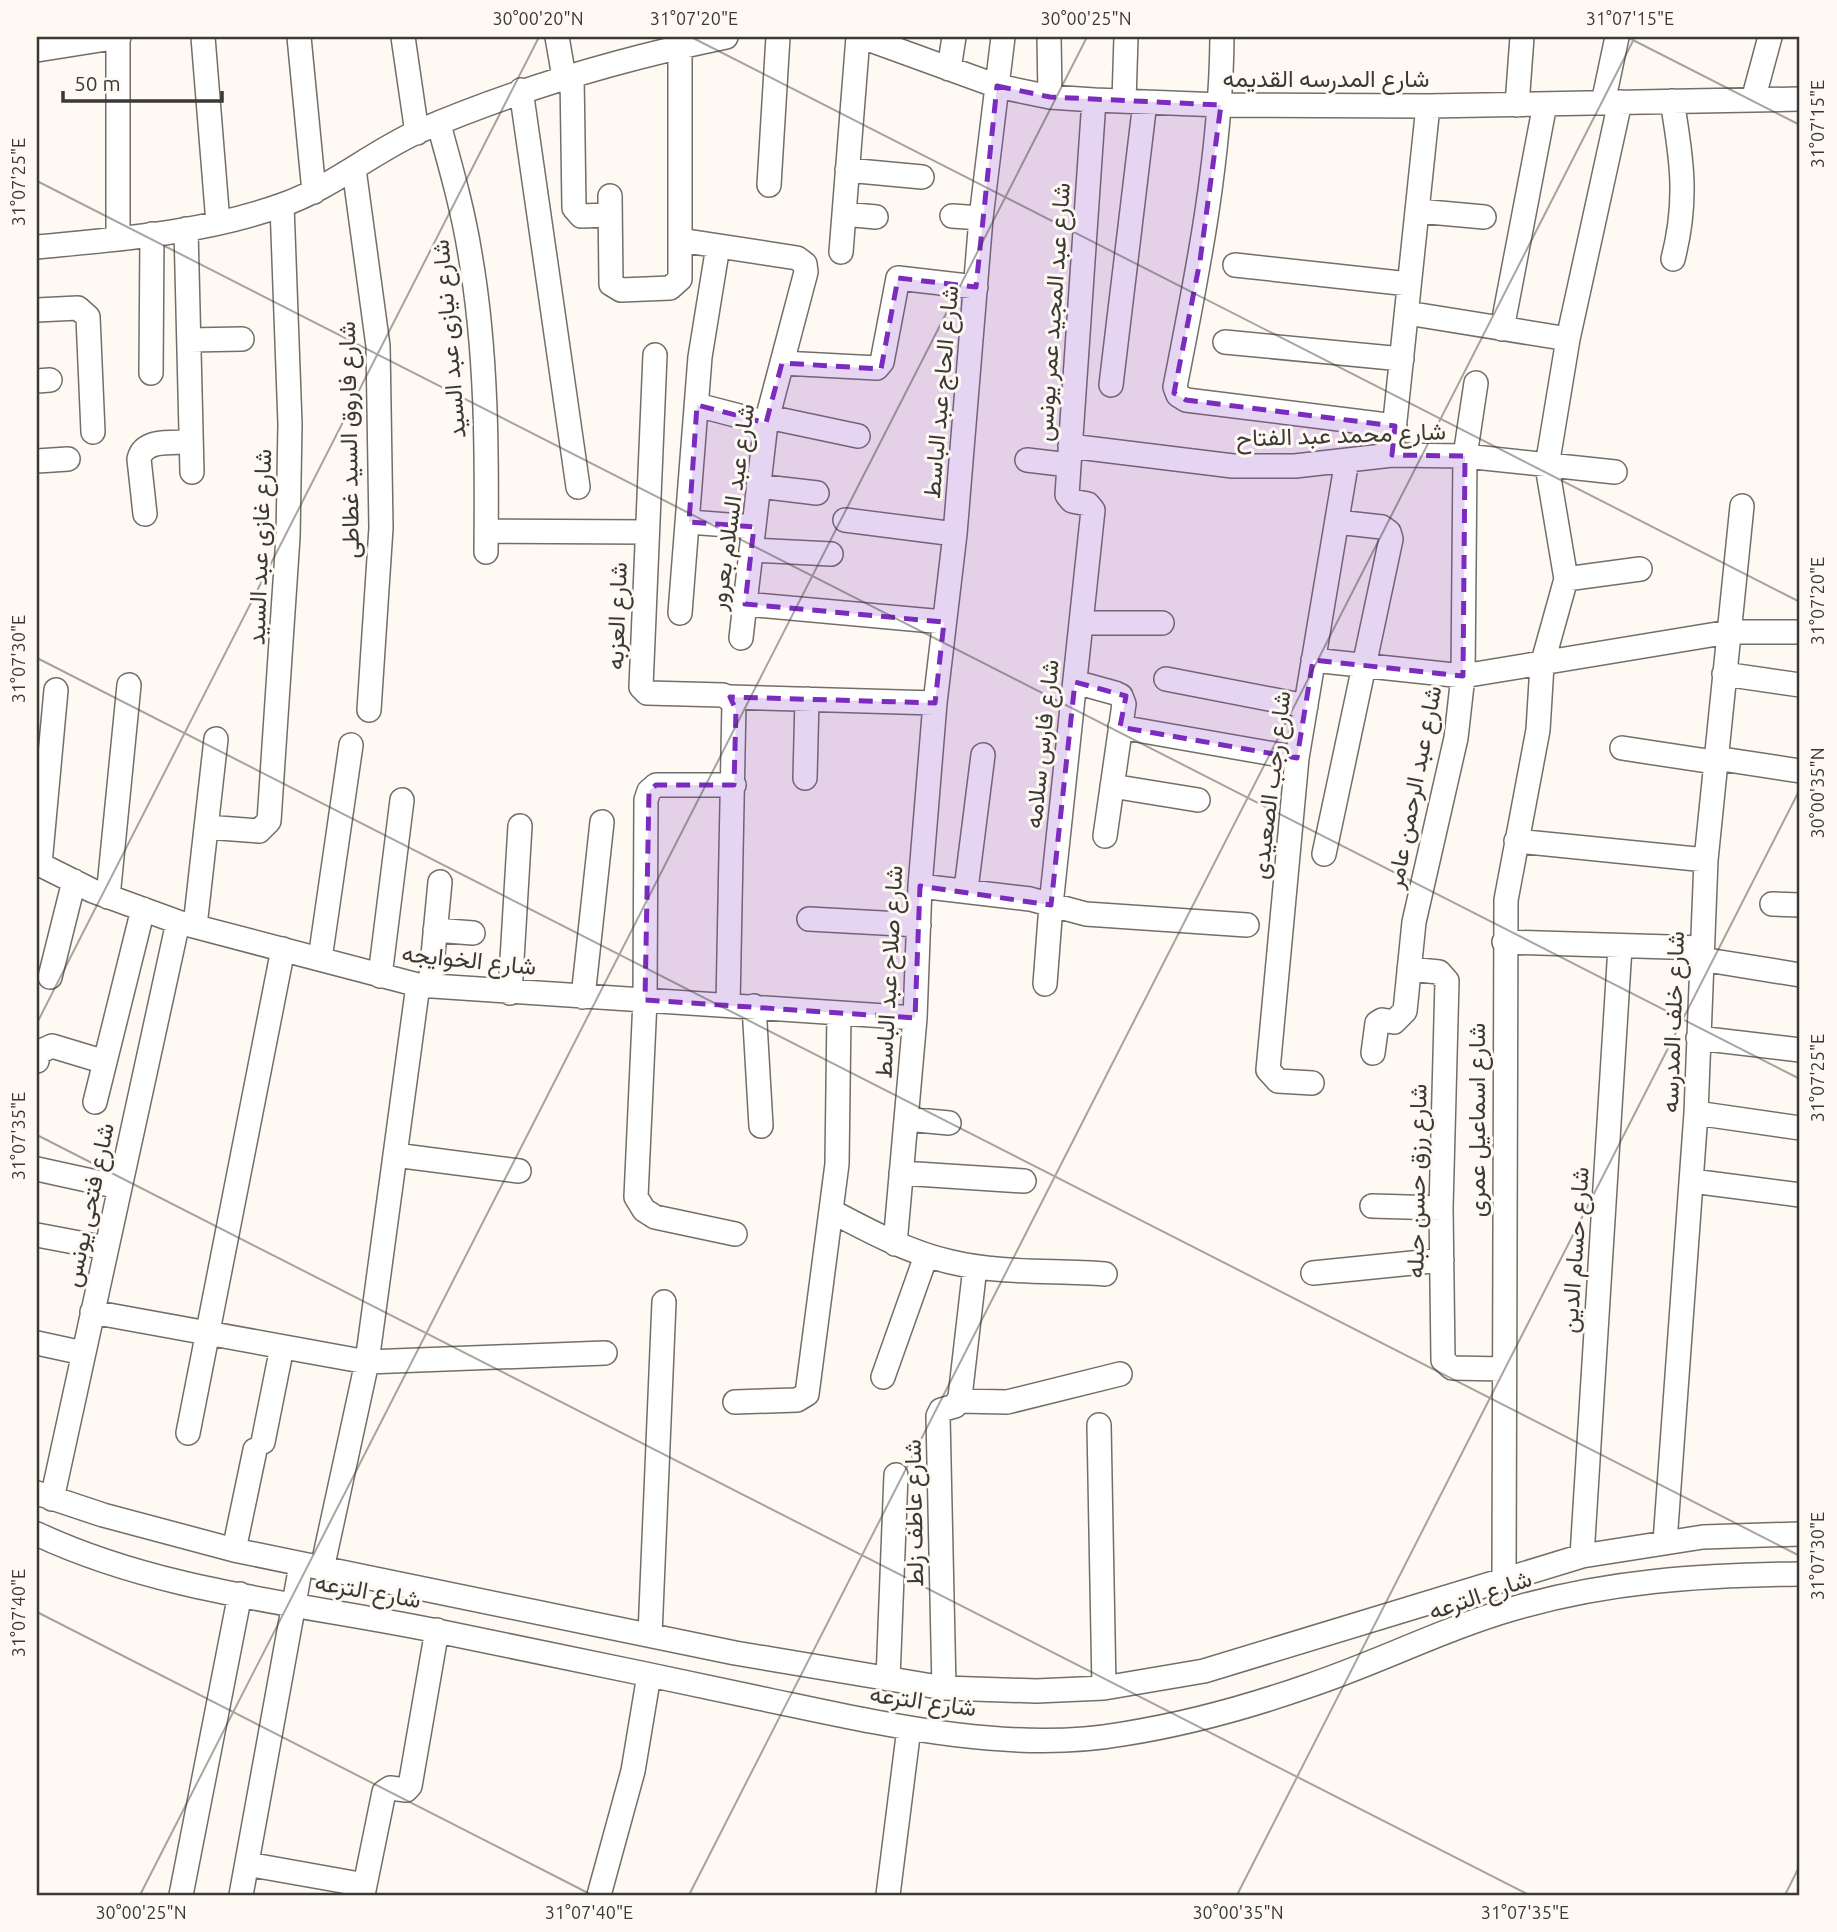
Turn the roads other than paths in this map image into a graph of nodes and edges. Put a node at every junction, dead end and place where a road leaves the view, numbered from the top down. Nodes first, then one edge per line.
1 (118, 37) edge
2 (203, 37) edge
3 (299, 37) edge
4 (403, 37) edge
5 (557, 37) edge
6 (726, 37) edge
7 (778, 37) edge
8 (860, 37) edge
9 (954, 37) edge
10 (1003, 37) edge
11 (1049, 37) edge
12 (1125, 37) edge
13 (1222, 37) edge
14 (1522, 37) edge
15 (1617, 37) edge
16 (1770, 37) edge
17 (651, 46) edge
18 (680, 47) junction
19 (37, 50) edge
20 (949, 69) junction
21 (568, 76) junction
22 (997, 86) junction
23 (521, 90) junction
24 (1050, 97) junction
25 (1800, 99) edge
26 (1094, 100) junction
27 (1754, 100) junction
28 (1135, 101) junction
29 (1672, 101) junction
30 (1612, 102) junction
31 (1545, 104) junction
32 (1517, 105) junction
33 (1221, 106) junction
34 (1428, 106) junction
35 (439, 125) junction
36 (416, 133) junction
37 (354, 169) junction
38 (847, 170) junction
39 (922, 177) dead end
40 (769, 185) dead end
41 (314, 192) junction
42 (282, 205) junction
43 (1418, 211) junction
44 (844, 214) junction
45 (952, 216) dead end
46 (876, 218) dead end
47 (981, 218) junction
48 (1484, 218) dead end
49 (218, 223) junction
50 (186, 229) junction
51 (152, 234) junction
52 (118, 239) junction
53 (680, 240) junction
54 (718, 246) junction
55 (37, 247) edge
56 (841, 252) dead end
57 (1673, 259) dead end
58 (1235, 265) dead end
59 (1409, 284) junction
60 (976, 287) junction
61 (37, 310) edge
62 (1407, 313) junction
63 (1502, 329) junction
64 (242, 339) dead end
65 (1568, 339) junction
66 (189, 340) junction
67 (1225, 342) dead end
68 (655, 355) dead end
69 (1402, 359) junction
70 (782, 363) junction
71 (150, 373) dead end
72 (1476, 383) dead end
73 (1111, 385) dead end
74 (697, 405) junction
75 (767, 420) junction
76 (1395, 426) junction
77 (93, 432) dead end
78 (858, 436) dead end
79 (191, 442) junction
80 (1070, 455) junction
81 (1392, 455) junction
82 (1465, 456) junction
83 (68, 459) dead end
84 (1027, 460) dead end
85 (1347, 460) junction
86 (37, 461) edge
87 (1547, 466) junction
88 (192, 472) dead end
89 (1615, 472) dead end
90 (758, 486) junction
91 (578, 488) dead end
92 (817, 493) dead end
93 (1742, 506) dead end
94 (1093, 510) joint
95 (145, 514) dead end
96 (845, 520) dead end
97 (689, 522) junction
98 (1337, 522) junction
99 (754, 527) junction
100 (646, 533) junction
101 (955, 534) junction
102 (751, 550) junction
103 (831, 554) dead end
104 (1640, 569) dead end
105 (1566, 579) junction
106 (745, 604) junction
107 (680, 613) dead end
108 (944, 622) junction
109 (1081, 623) junction
110 (1162, 623) dead end
111 (1729, 632) junction
112 (1800, 632) edge
113 (741, 638) dead end
114 (1313, 660) junction
115 (1362, 665) junction
116 (1542, 665) junction
117 (1724, 674) junction
118 (1463, 676) junction
119 (1166, 679) dead end
120 (1075, 682) junction
121 (129, 685) dead end
122 (1800, 685) edge
123 (56, 690) dead end
124 (730, 697) junction
125 (807, 699) junction
126 (934, 703) junction
127 (1306, 706) junction
128 (369, 710) dead end
129 (1120, 727) junction
130 (216, 739) dead end
131 (351, 745) dead end
132 (1622, 748) dead end
133 (983, 755) dead end
134 (1297, 758) junction
135 (1715, 760) junction
136 (1800, 771) edge
137 (805, 778) dead end
138 (734, 785) junction
139 (1112, 786) junction
140 (402, 800) dead end
141 (1198, 800) dead end
142 (603, 822) dead end
143 (520, 826) dead end
144 (206, 827) junction
145 (1105, 836) dead end
146 (1516, 841) junction
147 (1324, 854) dead end
148 (1706, 860) junction
149 (38, 863) edge
150 (74, 881) junction
151 (439, 882) dead end
152 (920, 886) junction
153 (966, 890) junction
154 (108, 897) junction
155 (1772, 904) dead end
156 (1051, 905) junction
157 (1800, 905) edge
158 (143, 909) junction
159 (810, 919) dead end
160 (187, 924) junction
161 (919, 925) junction
162 (1247, 925) dead end
163 (435, 930) junction
164 (473, 933) dead end
165 (1504, 942) junction
166 (1620, 947) junction
167 (283, 948) junction
168 (1702, 954) junction
169 (320, 959) junction
170 (1409, 969) junction
171 (1800, 975) edge
172 (50, 976) dead end
173 (380, 976) junction
174 (1045, 984) dead end
175 (424, 986) junction
176 (510, 993) junction
177 (583, 997) junction
178 (645, 1000) junction
179 (728, 1005) junction
180 (754, 1006) junction
181 (839, 1013) junction
182 (915, 1018) junction
183 (1698, 1038) junction
184 (1800, 1050) edge
185 (1373, 1054) dead end
186 (37, 1061) edge
187 (105, 1062) junction
188 (1312, 1083) dead end
189 (96, 1102) dead end
190 (1696, 1113) junction
191 (906, 1119) junction
192 (949, 1124) dead end
193 (761, 1126) dead end
194 (1800, 1128) edge
195 (395, 1155) junction
196 (37, 1169) edge
197 (519, 1171) dead end
198 (901, 1173) junction
199 (1024, 1181) dead end
200 (1692, 1181) junction
201 (120, 1188) junction
202 (1800, 1195) edge
203 (1372, 1206) dead end
204 (1441, 1208) junction
205 (833, 1212) junction
206 (735, 1234) dead end
207 (37, 1235) edge
208 (895, 1244) junction
209 (106, 1248) junction
210 (926, 1255) junction
211 (1442, 1260) junction
212 (975, 1267) junction
213 (1313, 1273) dead end
214 (1105, 1274) dead end
215 (664, 1302) dead end
216 (92, 1312) junction
217 (205, 1333) junction
218 (37, 1343) edge
219 (282, 1347) junction
220 (83, 1353) junction
221 (605, 1353) dead end
222 (367, 1362) junction
223 (1504, 1369) junction
224 (1120, 1374) dead end
225 (883, 1377) dead end
226 (959, 1401) junction
227 (735, 1402) dead end
228 (1099, 1425) dead end
229 (188, 1433) dead end
230 (896, 1475) dead end
231 (44, 1496) edge
232 (37, 1534) edge
233 (1800, 1534) edge
234 (1665, 1542) junction
235 (234, 1550) junction
236 (1582, 1556) junction
237 (312, 1567) junction
238 (1800, 1574) edge
239 (1504, 1578) junction
240 (240, 1594) junction
241 (293, 1605) junction
242 (436, 1630) junction
243 (650, 1635) junction
244 (649, 1675) junction
245 (888, 1679) junction
246 (944, 1688) junction
247 (1104, 1688) junction
248 (909, 1728) junction
249 (247, 1864) junction
250 (364, 1890) edge
251 (181, 1895) edge
252 (241, 1895) edge
253 (599, 1895) edge
254 (888, 1895) edge

1 - 19 street
1 - 52 street
2 - 49 street
3 - 41 street
4 - 36 street
5 - 21 street
6 - 18 street
7 - 40 street
8 - 20 street, شارع المدرسه القديمه
8 - 38 street
9 - 20 street
10 - 22 street, شارع الحاج عبد الباسط
11 - 24 street
12 - 28 street
13 - 33 street
14 - 32 street
15 - 30 street
16 - 27 street
17 - 18 street
17 - 21 street
18 - 53 street
20 - 22 street, شارع المدرسه القديمه
21 - 23 street
21 - 53 street
22 - 24 street, شارع المدرسه القديمه
22 - 47 street, شارع الحاج عبد الباسط
23 - 35 street
23 - 91 street
24 - 26 street, شارع المدرسه القديمه
25 - 27 street, شارع المدرسه القديمه
26 - 28 street, شارع المدرسه القديمه
26 - 80 street, شارع عبد المجيد عمر يونس
27 - 29 street, شارع المدرسه القديمه
28 - 33 street, شارع المدرسه القديمه
28 - 73 street
29 - 30 street, شارع المدرسه القديمه
29 - 57 street
30 - 31 street, شارع المدرسه القديمه
30 - 65 street
31 - 32 street, شارع المدرسه القديمه
31 - 63 street
32 - 34 street, شارع المدرسه القديمه
33 - 34 street, شارع المدرسه القديمه
33 - 76 street, شارع محمد عبد الفتاح
34 - 43 street
35 - 36 street
35 - 100 street, شارع نيازى عبد السيد
36 - 37 street
37 - 41 street
37 - 128 street, شارع فاروق السيد غطاطى
38 - 39 street
38 - 44 street
41 - 42 street
42 - 49 street
42 - 144 street, شارع غازى عبد السيد
43 - 48 street
43 - 59 street
44 - 46 street
44 - 56 street
45 - 47 street
47 - 60 street, شارع الحاج عبد الباسط
49 - 50 street
50 - 51 street
50 - 66 street
51 - 52 street
51 - 71 street
52 - 55 street
53 - 54 street, شارع عبد السلام بعرور
54 - 70 street, شارع عبد السلام بعرور
54 - 74 street
58 - 59 street
59 - 62 street
60 - 70 street
60 - 101 street, شارع الحاج عبد الباسط
61 - 77 street
62 - 63 street
62 - 69 street
63 - 65 street
64 - 66 street
65 - 87 street
66 - 79 street
67 - 69 street
68 - 100 street, شارع العزبه
69 - 76 street
70 - 75 street, شارع عبد السلام بعرور
72 - 82 street, شارع عبد الرحمن عامر
74 - 75 street
74 - 97 street
75 - 78 street
75 - 90 street, شارع عبد السلام بعرور
76 - 81 street
79 - 88 street
79 - 95 street
80 - 84 street, شارع محمد عبد الفتاح
80 - 85 street, شارع محمد عبد الفتاح
80 - 94 street, شارع عبد المجيد عمر يونس
81 - 82 street, شارع محمد عبد الفتاح
81 - 85 street, شارع محمد عبد الفتاح
82 - 87 street, شارع محمد عبد الفتاح
82 - 118 street, شارع عبد الرحمن عامر
83 - 86 street
85 - 98 street, شارع رجب الصعيدى
87 - 89 street, شارع محمد عبد الفتاح
87 - 105 street
90 - 92 street
90 - 99 street, شارع عبد السلام بعرور
93 - 111 street, شارع خلف المدرسه
94 - 109 street, شارع فارس سلامه
96 - 101 street
97 - 99 street
97 - 107 street
98 - 114 street, شارع رجب الصعيدى
98 - 115 street
99 - 102 street, شارع عبد السلام بعرور
100 - 124 street, شارع العزبه
101 - 108 street, شارع الحاج عبد الباسط
102 - 103 street
102 - 106 street, شارع عبد السلام بعرور
104 - 105 street
105 - 116 street, شارع اسماعيل عمرى
106 - 108 street
106 - 113 street, شارع عبد السلام بعرور
108 - 126 street, شارع الحاج عبد الباسط
109 - 110 street
109 - 120 street, شارع فارس سلامه
111 - 112 street
111 - 116 street
111 - 117 street, شارع خلف المدرسه
114 - 115 street
114 - 127 street, شارع رجب الصعيدى
115 - 118 street
115 - 147 street
116 - 118 street
116 - 146 street, شارع اسماعيل عمرى
117 - 122 street
117 - 135 street, شارع خلف المدرسه
118 - 170 street, شارع عبد الرحمن عامر
119 - 127 street
120 - 129 street
120 - 156 street, شارع فارس سلامه
121 - 154 street
123 - 149 street
124 - 125 street, شارع العزبه
124 - 138 street
125 - 126 street, شارع العزبه
125 - 137 street
126 - 152 street, شارع صلاح عبد الباسط
127 - 134 street, شارع رجب الصعيدى
129 - 134 street
129 - 139 street
130 - 144 street, شارع فتحى يونس
131 - 169 street
132 - 135 street
133 - 153 street
134 - 188 street, شارع رجب الصعيدى
135 - 136 street
135 - 148 street, شارع خلف المدرسه
138 - 178 street
138 - 179 street
139 - 141 street
139 - 145 street
140 - 173 street
142 - 177 street
143 - 176 street
144 - 160 street, شارع فتحى يونس
146 - 148 street
146 - 165 street, شارع اسماعيل عمرى
148 - 168 street, شارع خلف المدرسه
149 - 150 street, شارع الخوايجه
150 - 154 street, شارع الخوايجه
150 - 172 street
151 - 163 street, شارع الترعه
152 - 153 street
152 - 161 street, شارع صلاح عبد الباسط
153 - 156 street
154 - 158 street, شارع الخوايجه
155 - 157 street
156 - 162 street
156 - 174 street, شارع فارس سلامه
158 - 160 street, شارع الخوايجه
158 - 187 street
159 - 161 street
160 - 167 street, شارع الخوايجه
160 - 201 street, شارع فتحى يونس
161 - 182 street, شارع صلاح عبد الباسط
163 - 164 street
163 - 175 street, شارع الترعه
165 - 166 street
165 - 223 street, شارع اسماعيل عمرى
166 - 168 street
166 - 236 street, شارع حسام الدين
167 - 169 street, شارع الخوايجه
167 - 217 street
168 - 171 street
168 - 183 street, شارع خلف المدرسه
169 - 173 street, شارع الخوايجه
170 - 185 street, شارع عبد الرحمن عامر
170 - 204 street, شارع رزق حسن حبله
173 - 175 street, شارع الخوايجه
175 - 176 street, شارع الخوايجه
175 - 195 street, شارع الترعه
176 - 177 street, شارع الخوايجه
177 - 178 street, شارع الخوايجه
178 - 179 street, شارع الخوايجه
178 - 206 street
179 - 180 street, شارع الخوايجه
180 - 181 street, شارع الخوايجه
180 - 193 street
181 - 182 street, شارع الخوايجه
181 - 205 street
182 - 191 street, شارع صلاح عبد الباسط
183 - 184 street
183 - 190 street, شارع خلف المدرسه
186 - 187 street
187 - 189 street
190 - 194 street
190 - 200 street, شارع خلف المدرسه
191 - 192 street
191 - 198 street, شارع صلاح عبد الباسط
195 - 197 street
195 - 222 street, شارع الترعه
196 - 201 street
198 - 199 street
198 - 208 street, شارع صلاح عبد الباسط
200 - 202 street
200 - 234 street, شارع خلف المدرسه
201 - 209 street, شارع فتحى يونس
203 - 204 street
204 - 211 street, شارع رزق حسن حبله
205 - 208 street
205 - 227 street
207 - 209 street
208 - 210 street
209 - 216 street, شارع فتحى يونس
210 - 212 street
210 - 225 street
211 - 213 street
211 - 223 street, شارع رزق حسن حبله
212 - 214 street
212 - 226 street
215 - 243 street
216 - 217 street
216 - 220 street, شارع فتحى يونس
217 - 219 street
217 - 229 street
218 - 220 street
219 - 222 street
219 - 235 street
220 - 231 street, شارع فتحى يونس
221 - 222 street
222 - 237 street, شارع الترعه
223 - 239 street, شارع اسماعيل عمرى
224 - 226 street
226 - 246 street, شارع عاطف زلط
228 - 247 street
230 - 245 street
231 - 235 street, شارع الترعه
232 - 240 street, شارع الترعه
233 - 234 street, شارع الترعه
234 - 236 street, شارع الترعه
235 - 237 street, شارع الترعه
236 - 239 street, شارع الترعه
237 - 241 street
237 - 243 street, شارع الترعه
238 - 248 street, شارع الترعه
239 - 247 street, شارع الترعه
240 - 241 street, شارع الترعه
240 - 251 street
241 - 242 street, شارع الترعه
241 - 249 street
242 - 244 street, شارع الترعه
242 - 250 street
243 - 245 street, شارع الترعه
244 - 248 street, شارع الترعه
244 - 253 street
245 - 246 street, شارع الترعه
246 - 247 street, شارع الترعه
248 - 254 street
249 - 250 street
249 - 252 street

